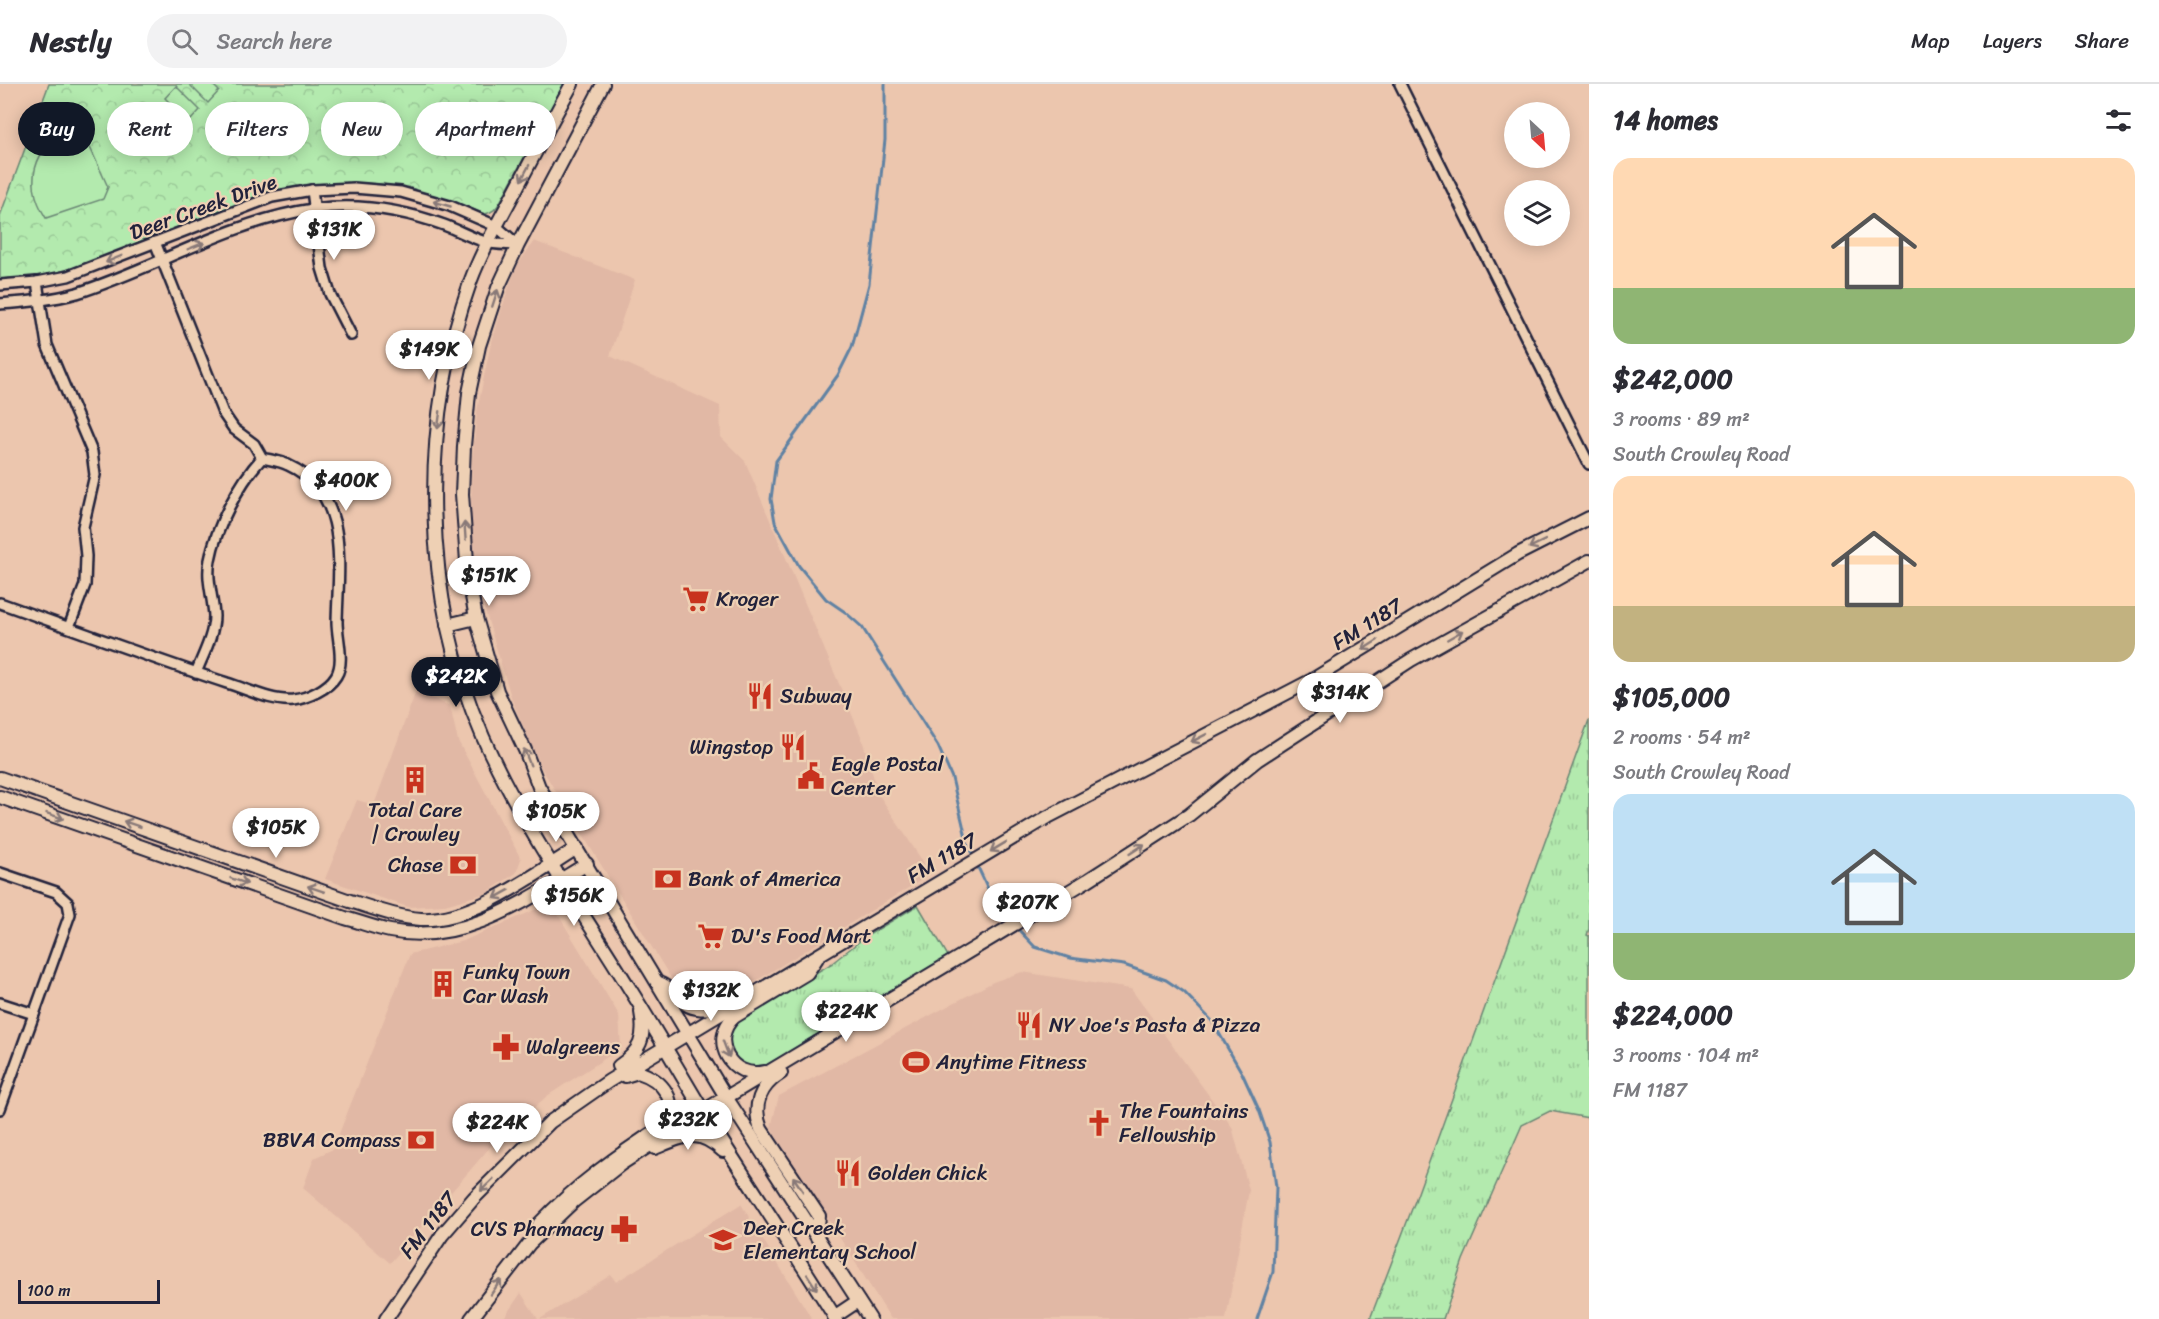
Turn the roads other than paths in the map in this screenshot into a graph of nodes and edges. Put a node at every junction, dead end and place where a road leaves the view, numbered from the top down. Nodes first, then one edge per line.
1 (572, 84) edge
2 (603, 84) edge
3 (1400, 84) edge
4 (312, 190) junction
5 (314, 209) junction
6 (496, 226) junction
7 (155, 242) junction
8 (488, 243) junction
9 (518, 245) junction
10 (163, 259) junction
11 (37, 282) junction
12 (0, 285) edge
13 (40, 300) junction
14 (0, 304) edge
15 (351, 335) dead end
16 (262, 458) junction
17 (1589, 465) edge
18 (1589, 518) edge
19 (1589, 561) edge
20 (0, 603) edge
21 (476, 618) junction
22 (447, 625) junction
23 (69, 627) junction
24 (196, 673) junction
25 (0, 778) edge
26 (0, 797) edge
27 (577, 848) junction
28 (552, 863) junction
29 (587, 864) junction
30 (0, 873) edge
31 (561, 879) junction
32 (423, 919) junction
33 (426, 934) junction
34 (818, 957) junction
35 (922, 979) junction
36 (657, 981) junction
37 (0, 1003) edge
38 (640, 1005) junction
39 (730, 1007) junction
40 (34, 1014) junction
41 (688, 1032) junction
42 (665, 1047) junction
43 (776, 1068) junction
44 (609, 1081) junction
45 (726, 1097) junction
46 (0, 1109) edge
47 (703, 1111) junction
48 (550, 1122) junction
49 (645, 1147) junction
50 (735, 1162) junction
51 (817, 1236) junction
52 (514, 1262) junction
53 (858, 1301) junction
54 (835, 1318) edge
55 (386, 1319) edge
56 (471, 1319) edge
57 (870, 1319) edge

1 -> 6 main road
2 - 9 main road
3 - 17 street
4 - 5 street
6 -> 4 street, Deer Creek Drive
4 - 7 street, Deer Creek Drive
5 - 8 street, Deer Creek Drive
10 -> 5 street, Deer Creek Drive
5 - 15 street
6 - 8 main road
6 - 9 street, Deer Creek Drive
7 - 10 street
7 -> 11 street, Deer Creek Drive
8 - 9 street, Deer Creek Drive
8 -> 22 main road
21 -> 9 main road
10 - 13 street, Deer Creek Drive
10 - 16 street
11 - 12 street, Deer Creek Drive
11 - 13 street
13 - 14 street, Deer Creek Drive
13 - 23 street
16 - 24 street
16 - 24 street
18 -> 34 main road, FM 1187 / FM 1187
35 -> 19 main road
20 - 23 street
21 - 22 main road
27 -> 21 main road
22 - 28 main road
23 - 24 street
32 -> 25 main road
26 -> 33 main road
27 - 28 main road
27 - 29 main road
28 - 31 main road
28 -> 32 main road
29 - 31 main road
29 - 36 main road
30 - 40 street
31 - 33 main road
31 - 38 main road
32 - 33 main road
34 - 39 main road, FM 1187 / FM 1187
34 -> 43 main road
35 - 43 main road
51 -> 35 main road
36 - 39 main road
36 - 41 main road
37 - 40 street
38 - 42 main road
38 - 48 main road
39 - 41 main road, FM 1187 / FM 1187
40 - 46 street
41 - 42 main road, FM 1187 / FM 1187
41 - 45 main road
42 - 44 main road, FM 1187 / FM 1187
42 - 47 main road
43 - 45 main road
44 - 48 main road, FM 1187 / FM 1187
44 - 52 main road
45 - 47 main road
45 - 51 main road
47 - 49 main road
47 - 50 main road
48 -> 55 main road, FM 1187 / FM 1187
49 - 50 main road
49 - 52 main road
50 -> 54 main road
51 - 53 main road
56 -> 52 main road
53 - 54 main road
53 - 57 main road

